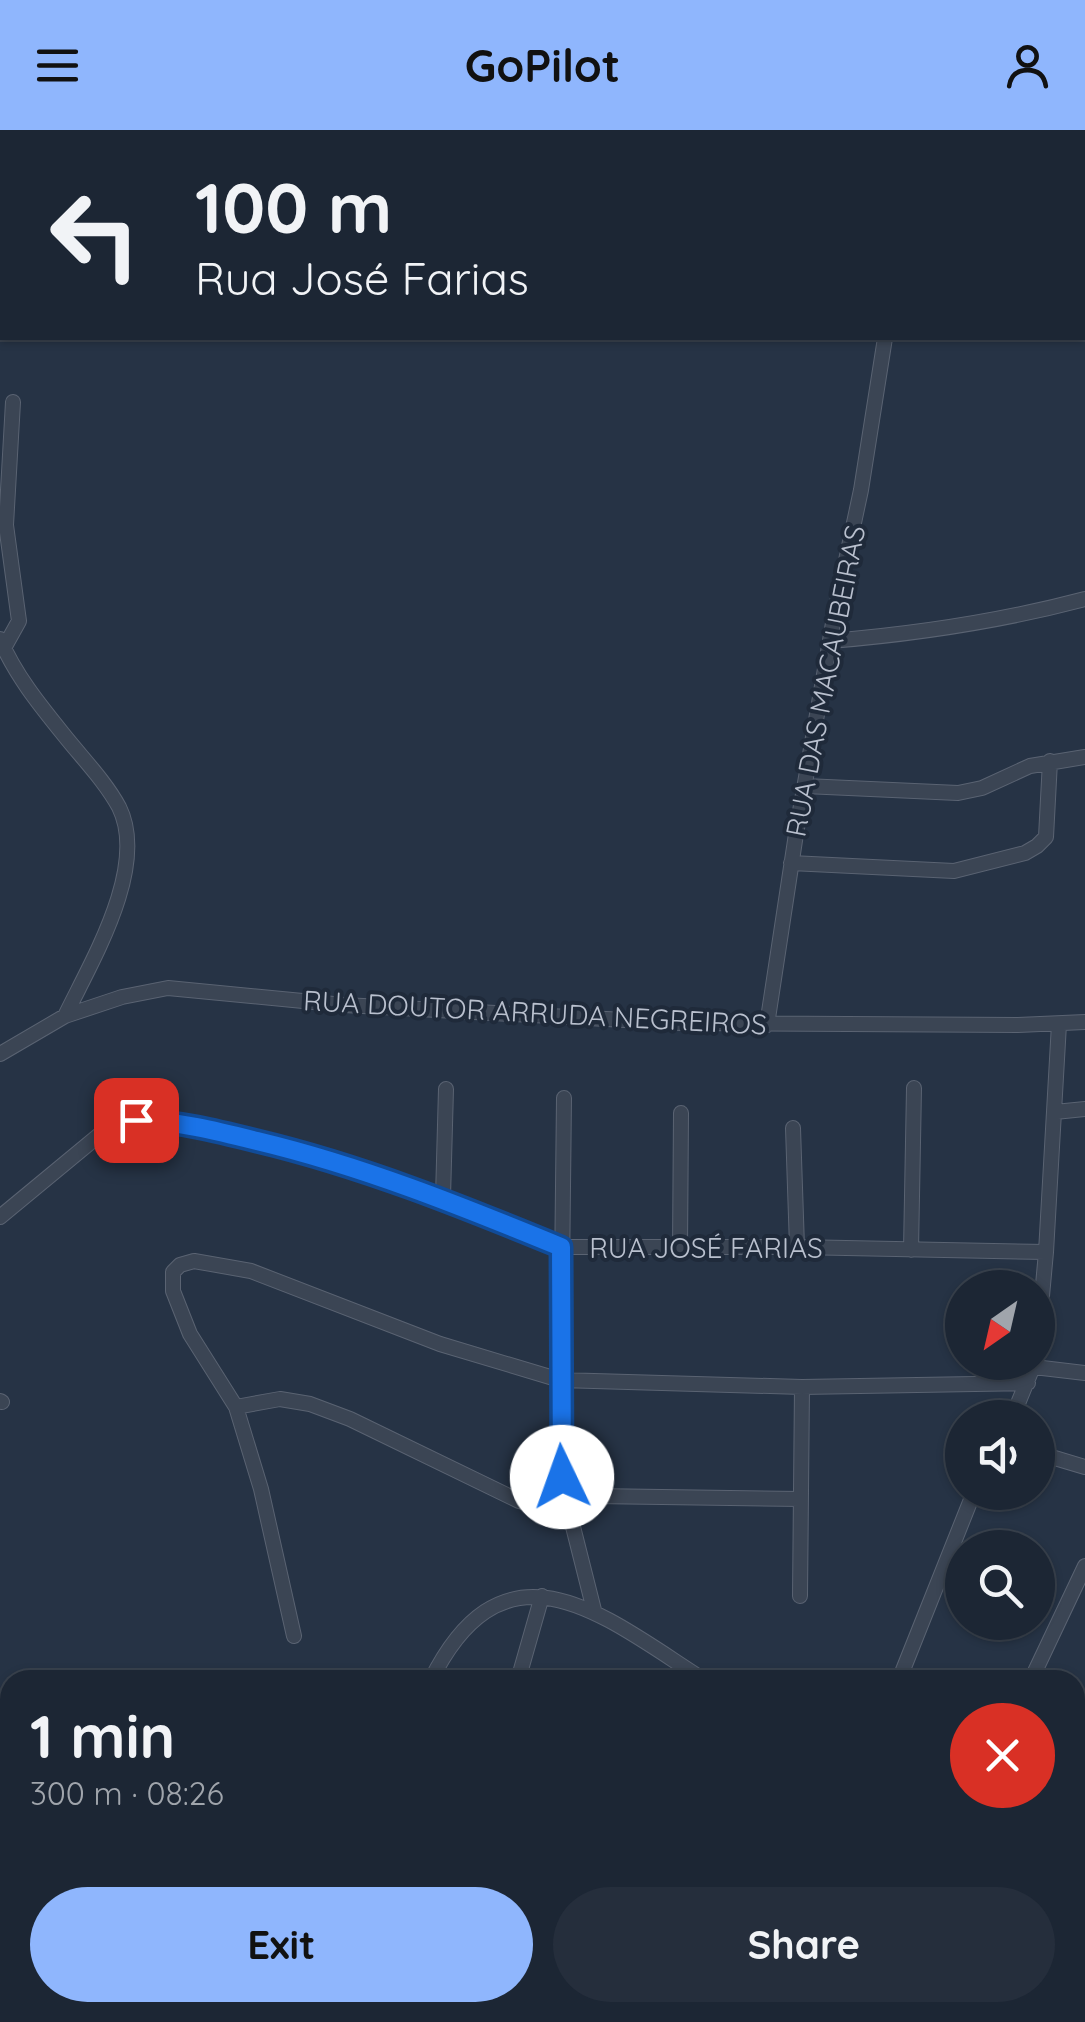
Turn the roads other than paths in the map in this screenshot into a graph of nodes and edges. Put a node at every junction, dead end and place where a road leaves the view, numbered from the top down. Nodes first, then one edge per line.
1 (885, 340) edge
2 (13, 402) dead end
3 (1085, 599) edge
4 (830, 642) junction
5 (2, 644) edge
6 (1085, 757) edge
7 (1050, 761) junction
8 (804, 786) junction
9 (791, 863) junction
10 (65, 1016) junction
11 (1085, 1022) edge
12 (767, 1024) junction
13 (1059, 1024) junction
14 (0, 1054) edge
15 (446, 1088) dead end
16 (914, 1088) dead end
17 (564, 1098) dead end
18 (1085, 1109) edge
19 (1055, 1112) junction
20 (681, 1113) dead end
21 (794, 1128) dead end
22 (443, 1197) junction
23 (0, 1217) edge
24 (797, 1246) junction
25 (561, 1247) junction
26 (680, 1248) junction
27 (910, 1250) junction
28 (1046, 1252) junction
29 (1044, 1270) edge
30 (1055, 1368) edge
31 (1085, 1373) edge
32 (560, 1380) junction
33 (1029, 1380) edge
34 (1028, 1383) junction
35 (802, 1387) junction
36 (1020, 1400) edge
37 (236, 1407) junction
38 (1055, 1458) edge
39 (1085, 1467) edge
40 (801, 1499) junction
41 (568, 1507) junction
42 (967, 1510) edge
43 (1085, 1566) edge
44 (542, 1596) junction
45 (800, 1596) dead end
46 (594, 1610) junction
47 (294, 1636) dead end
48 (437, 1670) edge
49 (521, 1670) edge
50 (688, 1670) edge
51 (903, 1670) edge
52 (1036, 1670) edge

1 - 4 street, RUA DAS MACAUBEIRAS
2 - 5 street
3 - 4 street
4 - 8 street, RUA DAS MACAUBEIRAS
5 - 10 street
6 - 7 street
7 - 8 street
7 - 9 street
8 - 9 street, RUA DAS MACAUBEIRAS
9 - 12 street, RUA DAS MACAUBEIRAS
10 - 12 street, RUA DOUTOR ARRUDA NEGREIROS
10 - 14 street, RUA DOUTOR ARRUDA NEGREIROS
11 - 13 street, RUA DOUTOR ARRUDA NEGREIROS
12 - 13 street, RUA DOUTOR ARRUDA NEGREIROS
13 - 19 street
15 - 22 street
16 - 27 street
17 - 25 street
18 - 19 street
19 - 28 street
20 - 26 street
21 - 24 street
22 - 23 street, RUA JOSÉ FARIAS
22 - 25 street, RUA JOSÉ FARIAS
24 - 26 street, RUA JOSÉ FARIAS
24 - 27 street, RUA JOSÉ FARIAS
25 - 26 street, RUA JOSÉ FARIAS
25 - 32 street
27 - 28 street, RUA JOSÉ FARIAS
28 - 29 street
30 - 31 street
32 - 35 street
32 - 37 street
32 - 41 street
33 - 34 street
34 - 35 street
34 - 36 street
35 - 40 street
37 - 41 street
37 - 47 street
38 - 39 street
40 - 41 street
40 - 45 street
41 - 46 street
42 - 51 street
43 - 52 street
44 - 46 street
44 - 48 street
44 - 49 street
46 - 50 street

